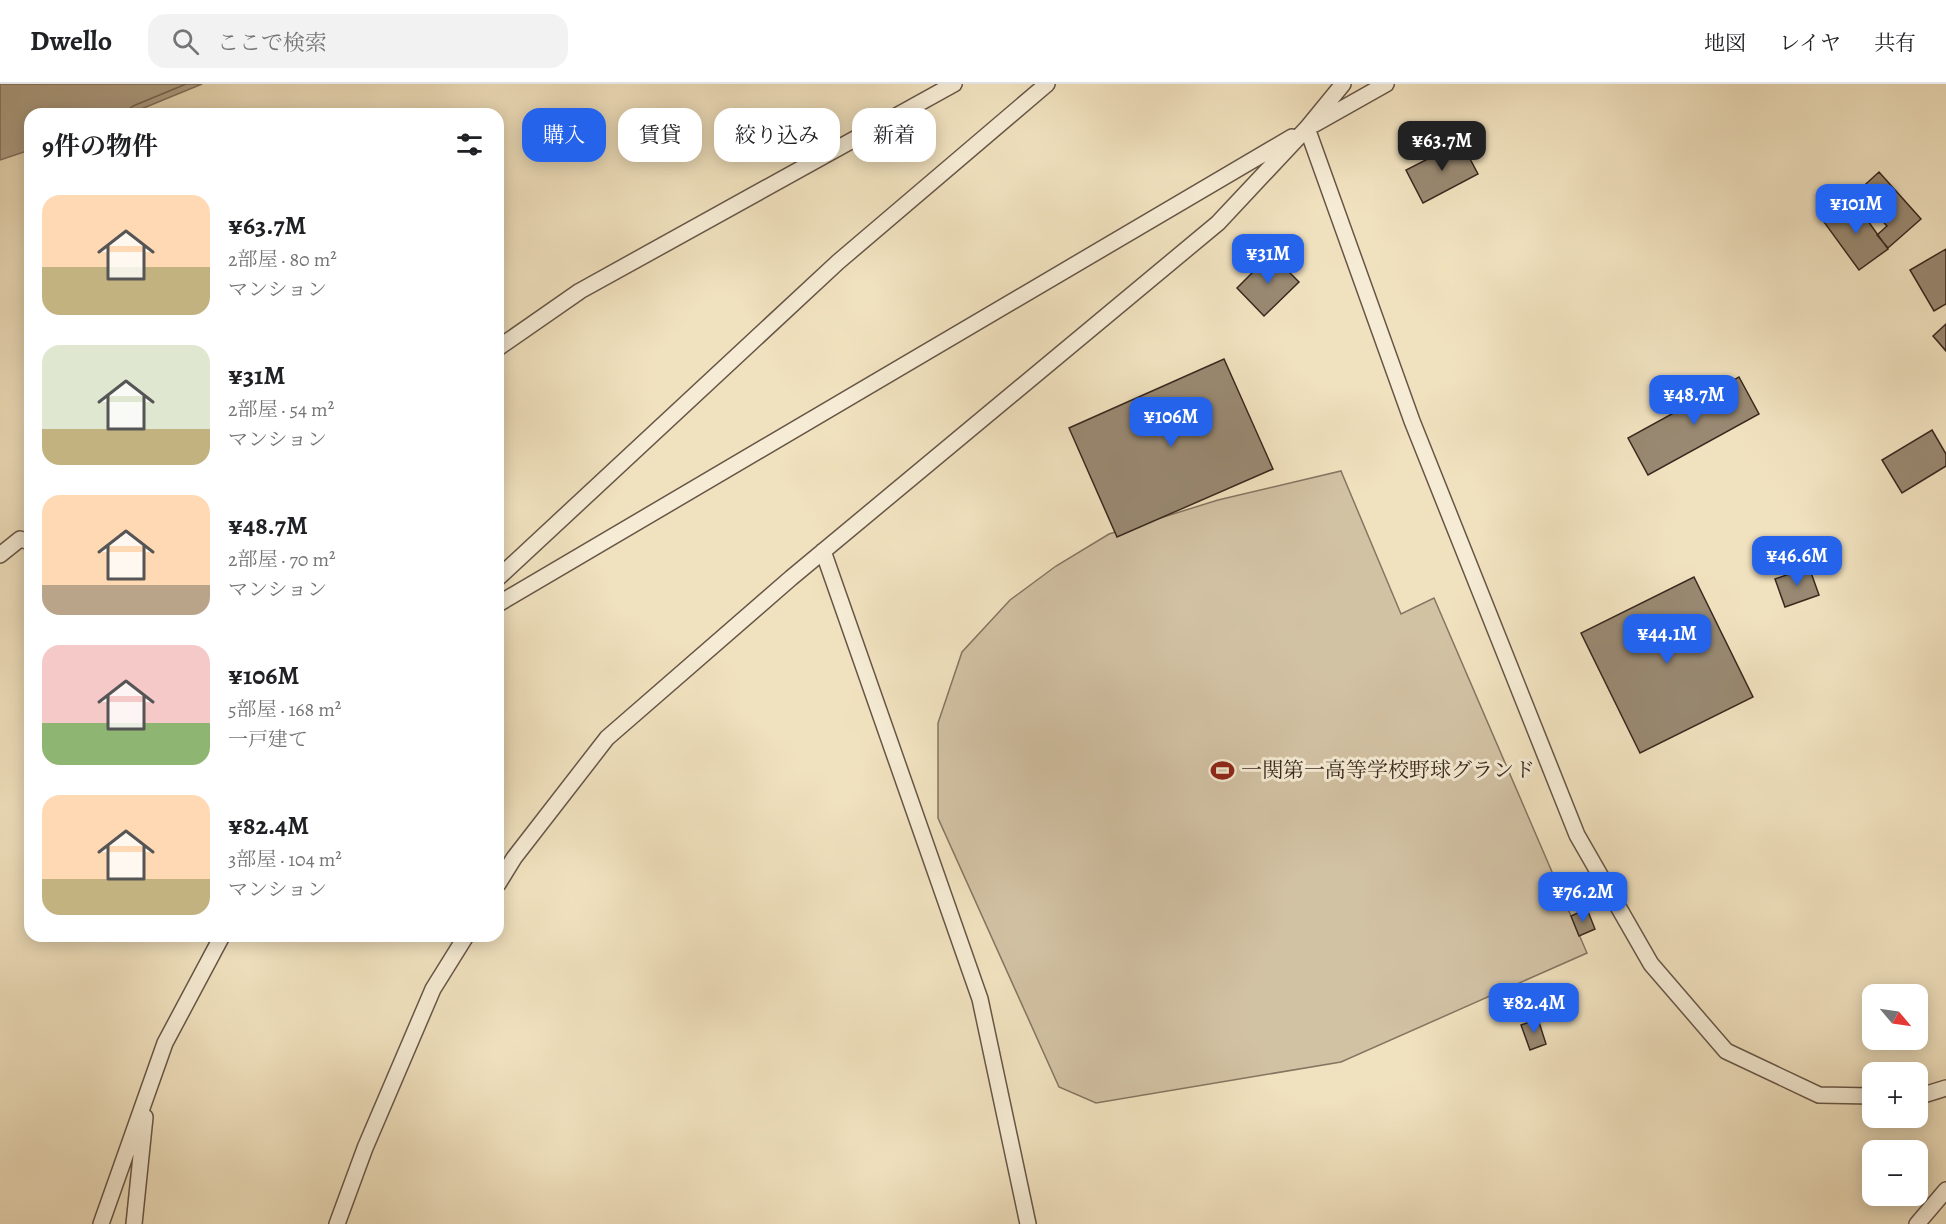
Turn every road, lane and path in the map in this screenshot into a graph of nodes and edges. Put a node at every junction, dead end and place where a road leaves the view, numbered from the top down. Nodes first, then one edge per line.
1 (954, 84) edge
2 (1047, 84) edge
3 (1343, 84) edge
4 (1386, 84) edge
5 (1307, 128) junction
6 (504, 344) edge
7 (24, 540) edge
8 (823, 551) junction
9 (0, 555) edge
10 (504, 572) edge
11 (504, 600) edge
12 (504, 874) edge
13 (219, 942) edge
14 (462, 942) edge
15 (1946, 1088) edge
16 (148, 1090) junction
17 (1928, 1094) edge
18 (1862, 1096) edge
19 (1946, 1190) edge
20 (102, 1224) edge
21 (134, 1224) edge
22 (337, 1224) edge
23 (1028, 1224) edge
24 (1917, 1224) edge

1 - 6 lane
2 - 10 lane
3 - 5 lane
4 - 5 lane
5 - 8 lane
5 - 11 lane
5 - 18 lane
7 - 9 lane
8 - 12 lane
8 - 23 lane
13 - 16 lane
14 - 22 lane
15 - 17 lane
16 - 20 lane
16 - 21 lane
19 - 24 lane

